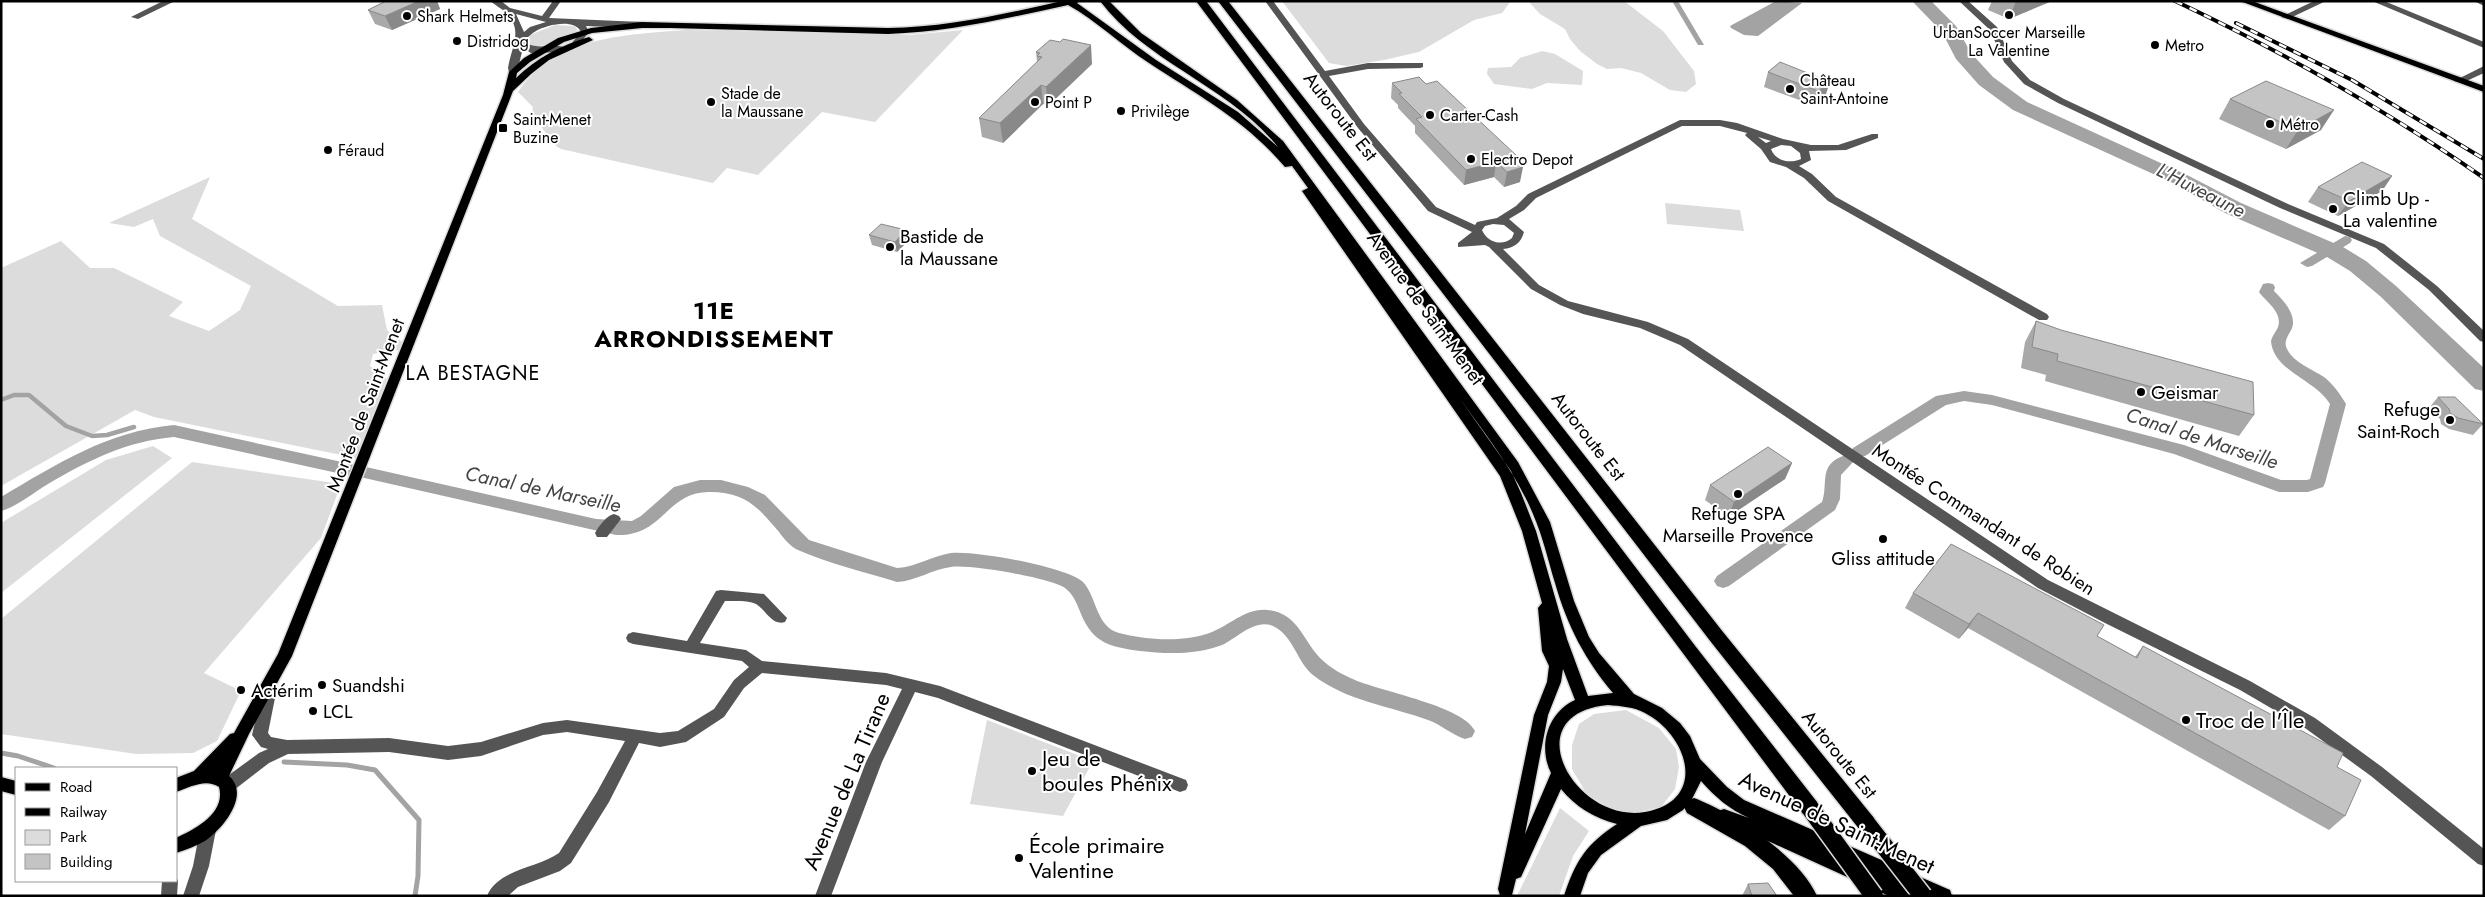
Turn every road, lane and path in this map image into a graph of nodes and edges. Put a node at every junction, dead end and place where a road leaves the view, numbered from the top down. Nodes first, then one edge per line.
1 (172, 1) edge
2 (494, 1) edge
3 (557, 1) edge
4 (1032, 1) edge
5 (1104, 1) edge
6 (1201, 1) edge
7 (1223, 1) edge
8 (1269, 1) edge
9 (1963, 1) edge
10 (2244, 1) edge
11 (2322, 1) edge
12 (2376, 1) edge
13 (2478, 1) edge
14 (1071, 2) edge
15 (2484, 4) edge
16 (1043, 8) junction
17 (510, 10) junction
18 (1089, 13) junction
19 (135, 17) dead end
20 (2285, 17) junction
21 (542, 20) junction
22 (991, 20) junction
23 (556, 22) junction
24 (576, 23) junction
25 (642, 25) junction
26 (696, 27) junction
27 (585, 32) junction
28 (520, 41) junction
29 (575, 44) junction
30 (2484, 45) edge
31 (563, 49) junction
32 (539, 51) junction
33 (1420, 65) dead end
34 (2484, 69) edge
35 (513, 72) junction
36 (1322, 74) junction
37 (2460, 81) junction
38 (511, 88) junction
39 (2484, 91) edge
40 (1667, 130) junction
41 (1875, 136) dead end
42 (1782, 142) junction
43 (1799, 147) junction
44 (1766, 148) junction
45 (1832, 149) junction
46 (1806, 159) junction
47 (1788, 164) junction
48 (1808, 176) junction
49 (1520, 208) junction
50 (1500, 221) junction
51 (1513, 225) junction
52 (1478, 229) junction
53 (1489, 243) junction
54 (1505, 245) junction
55 (1509, 260) junction
56 (2043, 317) dead end
57 (2484, 338) edge
58 (614, 519) dead end
59 (602, 533) dead end
60 (1540, 563) junction
61 (780, 618) dead end
62 (632, 638) dead end
63 (690, 648) junction
64 (759, 667) junction
65 (270, 685) junction
66 (911, 685) junction
67 (1582, 702) junction
68 (1633, 702) junction
69 (243, 730) junction
70 (636, 737) junction
71 (287, 747) junction
72 (1694, 763) junction
73 (1559, 774) junction
74 (200, 776) junction
75 (224, 781) junction
76 (1, 784) edge
77 (178, 784) edge
78 (1180, 785) dead end
79 (15, 788) edge
80 (1694, 808) junction
81 (1668, 813) junction
82 (1637, 820) junction
83 (208, 830) junction
84 (178, 845) edge
85 (2484, 858) edge
86 (170, 882) edge
87 (1506, 892) edge
88 (169, 896) edge
89 (191, 896) edge
90 (495, 896) edge
91 (823, 896) edge
92 (1572, 896) edge
93 (1807, 896) edge
94 (1874, 896) edge
95 (1908, 896) edge
96 (1923, 896) edge
97 (1944, 896) edge

1 - 19 street
2 - 17 street, Montée de Saint-Menet
3 - 21 street
4 - 22 main road, Montée de Saint-Menet
5 - 68 main road, Avenue de Saint-Menet
6 - 94 highway, bridge
7 - 96 highway, Autoroute Est, bridge
8 - 36 street, Montée Commandant de Robien
9 - 57 street
10 - 20 main road
11 - 20 street
12 - 30 street
13 - 15 street
14 - 16 main road, Montée de Saint-Menet
14 - 18 main road, Avenue de Saint-Menet
16 - 18 main road, Montée de Saint-Menet
16 - 22 main road, Montée de Saint-Menet
17 - 21 street, Montée de Saint-Menet
17 - 28 street
18 - 60 main road, Avenue de Saint-Menet
20 - 37 main road
21 - 23 street, Montée de Saint-Menet
22 - 26 main road, Montée de Saint-Menet
23 - 24 street, Montée de Saint-Menet
23 - 28 street, Montée de Saint-Menet
24 - 25 street, Montée de Saint-Menet
24 - 27 street
25 - 26 main road, Montée de Saint-Menet
25 - 27 main road, Montée de Saint-Menet
26 - 29 main road, Montée de Saint-Menet
27 - 29 street, Montée de Saint-Menet
27 - 32 main road, Montée de Saint-Menet
28 - 32 street, Montée de Saint-Menet
28 - 35 street
29 - 31 main road, Montée de Saint-Menet
31 - 32 street, Montée de Saint-Menet
31 - 38 main road, Montée de Saint-Menet
32 - 35 main road, Montée de Saint-Menet
33 - 36 street
34 - 37 street
35 - 38 main road, Montée de Saint-Menet
36 - 52 street, Montée Commandant de Robien
37 - 39 main road
38 - 65 main road, Montée de Saint-Menet
40 - 42 street
40 - 44 street
40 - 49 street
41 - 45 street
42 - 43 street
42 - 44 street
43 - 45 street
43 - 46 street
44 - 47 street
45 - 46 street
46 - 47 street
46 - 48 street
47 - 48 street
48 - 56 street
49 - 50 street
49 - 51 street
50 - 51 street
50 - 52 street
51 - 54 street
52 - 53 street, Montée Commandant de Robien
52 - 53 street
53 - 54 street
53 - 55 street, Montée Commandant de Robien
54 - 55 street
55 - 85 street, Montée Commandant de Robien
58 - 59 street
60 - 67 main road, Avenue de Saint-Menet
60 - 87 main road
61 - 63 street
62 - 63 street
63 - 64 street
64 - 66 street
64 - 70 street
65 - 69 main road, Montée de Saint-Menet
65 - 71 street
66 - 78 street
66 - 91 street, Avenue de La Tirane
67 - 68 main road
67 - 73 main road
68 - 72 main road
69 - 74 main road, Montée de Saint-Menet
69 - 75 main road, Montée de Saint-Menet
70 - 71 street
70 - 90 street
71 - 75 street
72 - 81 main road
72 - 97 main road, Avenue de Saint-Menet
73 - 82 main road
73 - 87 main road
74 - 75 main road
74 - 77 main road
75 - 83 main road
76 - 79 main road
80 - 81 main road, Avenue de Saint-Menet
80 - 93 highway
80 - 95 main road, Avenue de Saint-Menet
81 - 82 main road
82 - 92 main road
83 - 84 main road
83 - 89 street
86 - 88 street

